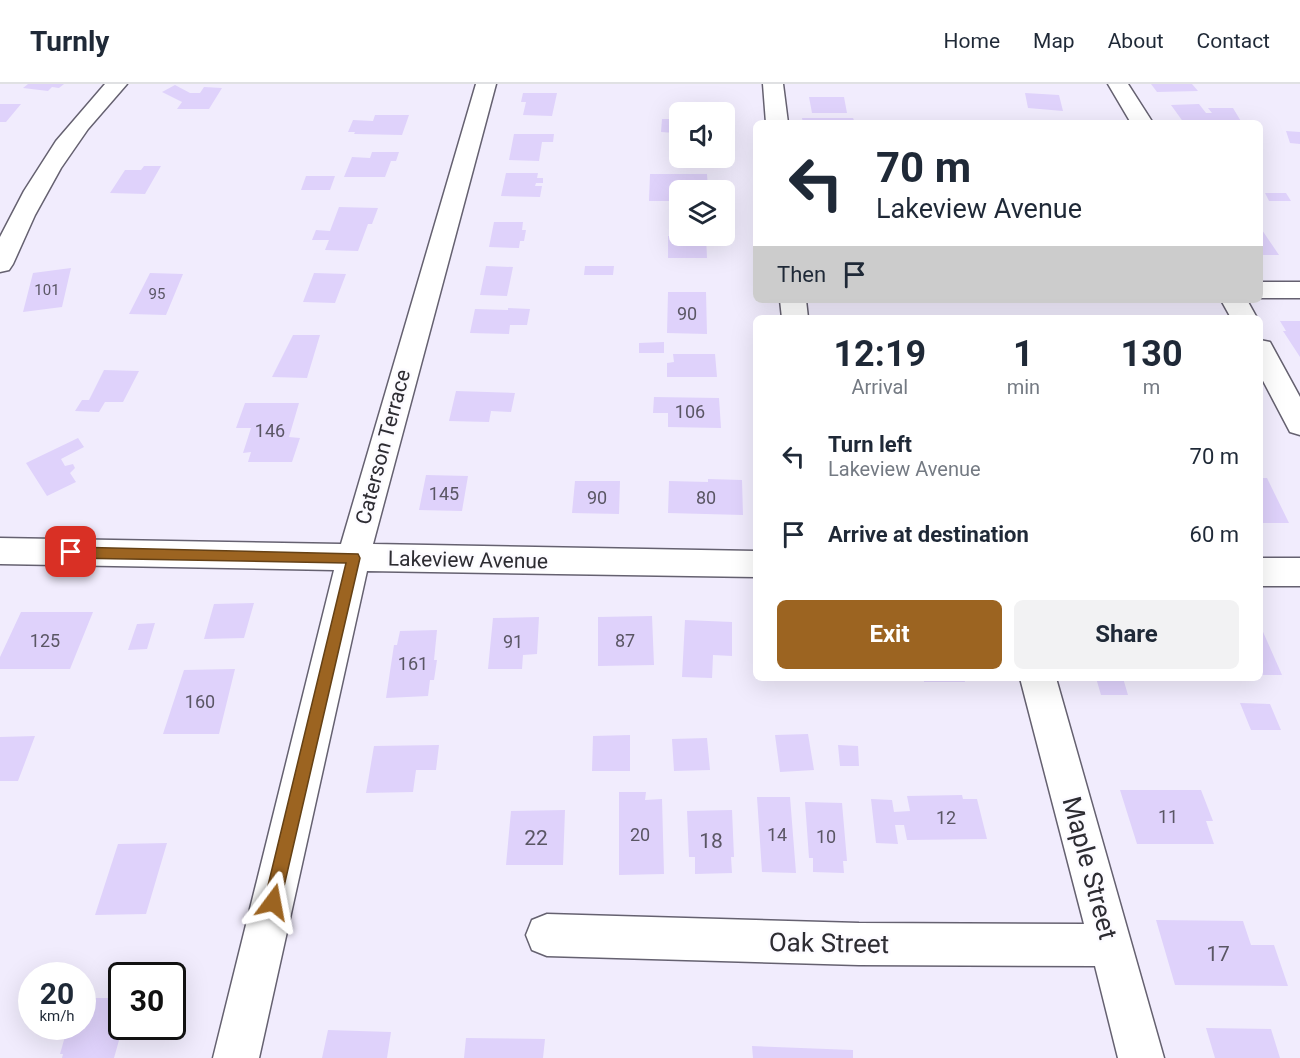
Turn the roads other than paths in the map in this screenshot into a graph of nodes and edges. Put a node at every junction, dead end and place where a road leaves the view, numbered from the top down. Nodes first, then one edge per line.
1 (117, 84) edge
2 (486, 84) edge
3 (773, 84) edge
4 (1118, 84) edge
5 (777, 120) edge
6 (1140, 120) edge
7 (0, 264) edge
8 (1263, 290) edge
9 (1300, 290) edge
10 (1263, 355) edge
11 (1300, 424) edge
12 (0, 551) edge
13 (354, 558) junction
14 (753, 564) edge
15 (1263, 572) edge
16 (1300, 572) edge
17 (1039, 681) edge
18 (547, 935) dead end
19 (1112, 945) junction
20 (236, 1058) edge
21 (1141, 1058) edge

1 - 7 street
2 - 13 street, Caterson Terrace
3 - 5 street
4 - 6 street
8 - 9 street
10 - 11 street
12 - 13 street, Lakeview Avenue
13 - 14 street, Lakeview Avenue
13 - 20 street, Caterson Terrace
15 - 16 street
17 - 19 street, Maple Street
18 - 19 street, Oak Street
19 - 21 street, Maple Street

